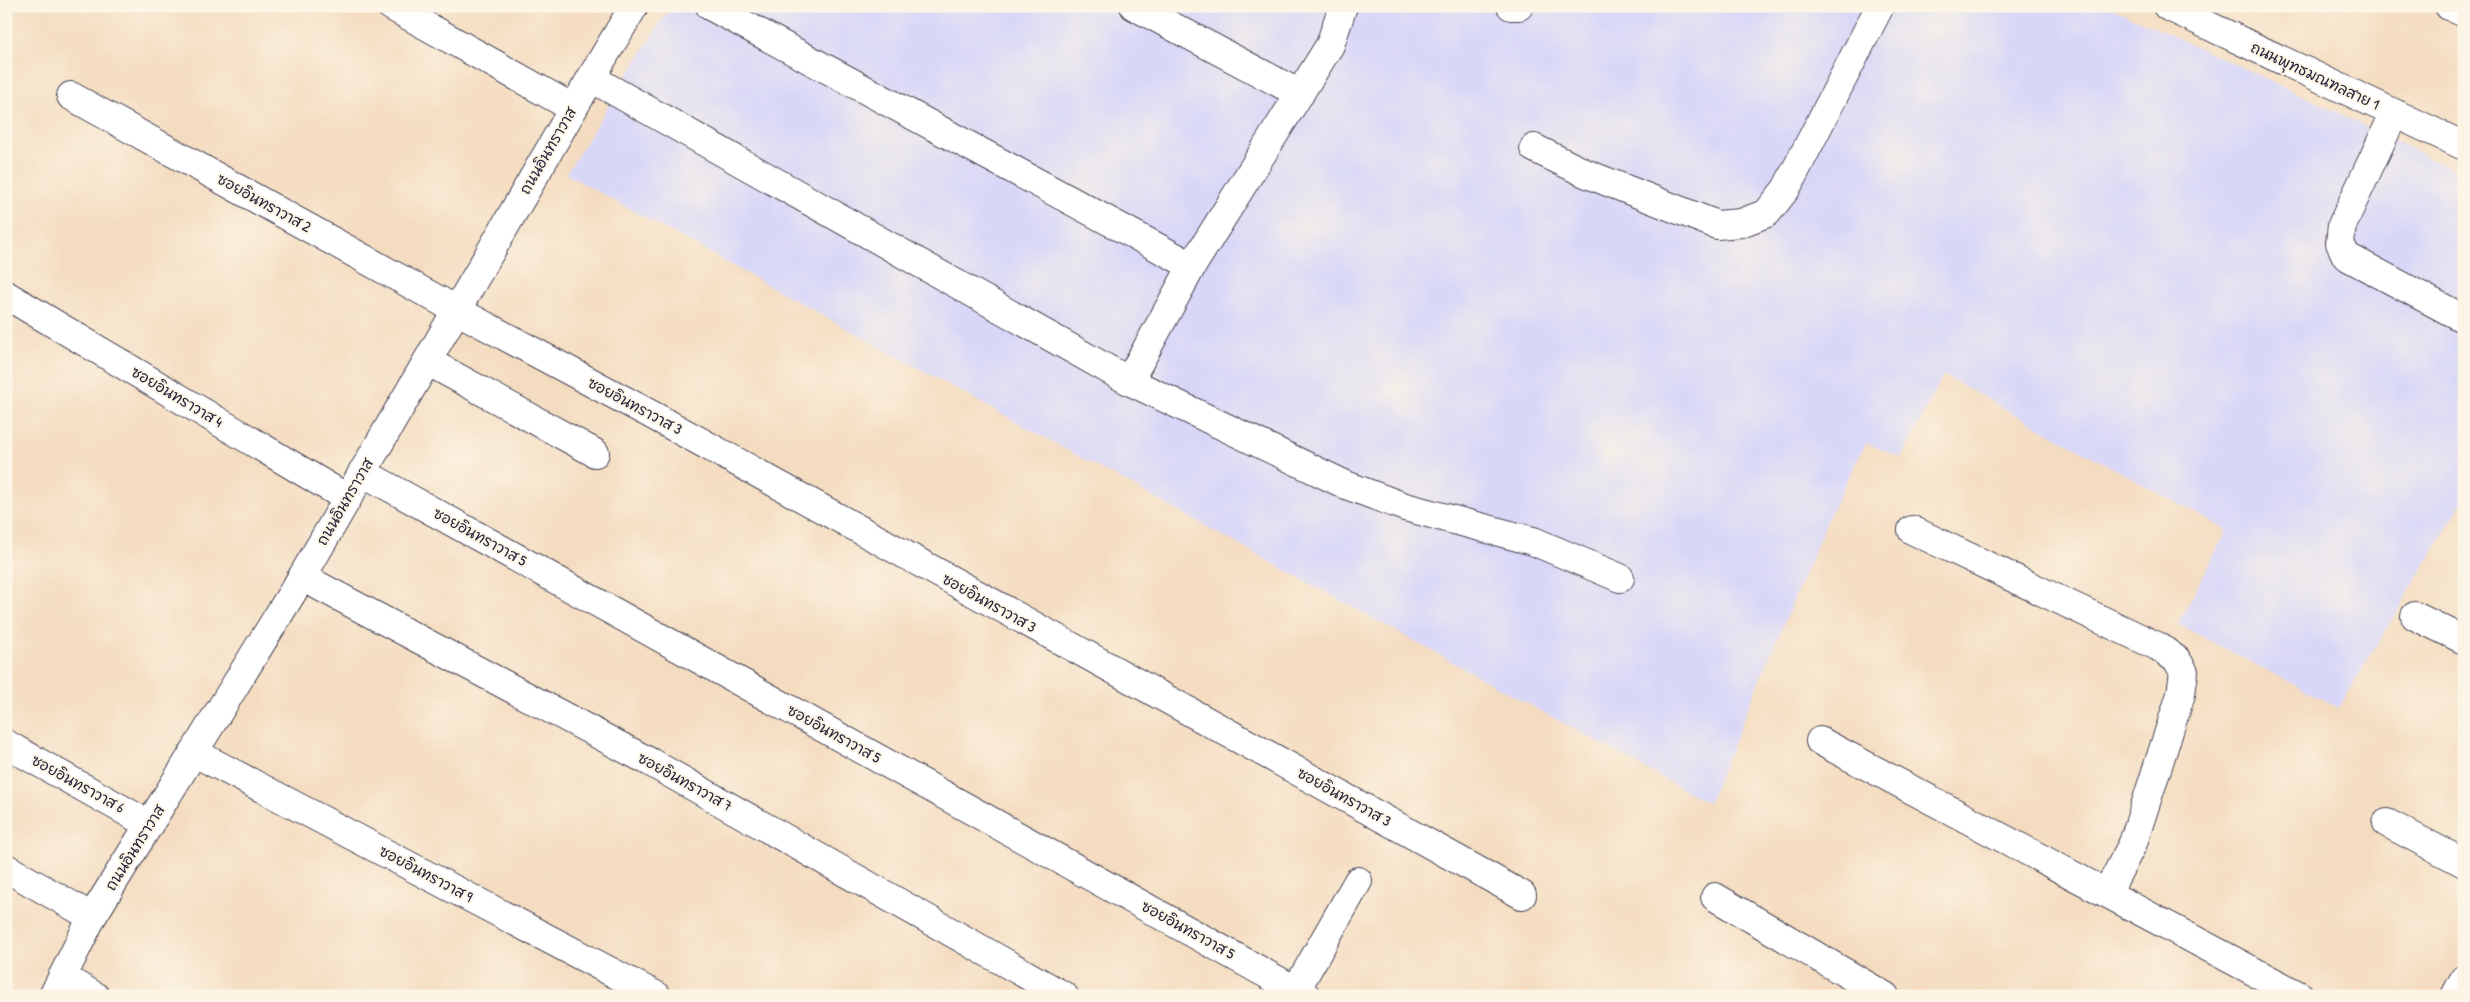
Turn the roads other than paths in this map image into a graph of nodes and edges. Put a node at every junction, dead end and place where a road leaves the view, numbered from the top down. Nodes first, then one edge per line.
1 (391, 6) edge
2 (634, 6) edge
3 (710, 6) edge
4 (1134, 6) edge
5 (1343, 6) edge
6 (1511, 6) edge
7 (1519, 6) edge
8 (1880, 6) edge
9 (2167, 6) edge
10 (2450, 6) edge
11 (2464, 13) edge
12 (591, 78) junction
13 (1300, 94) junction
14 (71, 96) dead end
15 (573, 108) junction
16 (2394, 114) junction
17 (2464, 146) edge
18 (1534, 148) dead end
19 (1192, 266) junction
20 (6, 295) edge
21 (456, 310) junction
22 (2464, 319) edge
23 (426, 361) junction
24 (1129, 381) junction
25 (595, 453) dead end
26 (362, 472) junction
27 (348, 498) junction
28 (1912, 530) dead end
29 (302, 577) junction
30 (1620, 578) dead end
31 (2415, 616) dead end
32 (2464, 640) edge
33 (1820, 741) dead end
34 (6, 744) edge
35 (195, 753) junction
36 (2387, 823) dead end
37 (150, 825) junction
38 (2464, 863) edge
39 (6, 868) edge
40 (1358, 881) dead end
41 (2107, 893) junction
42 (1522, 895) dead end
43 (1715, 897) dead end
44 (92, 917) junction
45 (2464, 979) edge
46 (2258, 986) edge
47 (57, 987) edge
48 (1301, 993) edge
49 (95, 996) edge
50 (656, 996) edge
51 (1064, 996) edge
52 (1885, 996) edge
53 (2300, 996) edge
54 (2455, 996) edge

1 - 15 street
2 - 12 street, ถนนอินทราวาส
3 - 19 street
4 - 13 street
5 - 13 street
6 - 7 street
8 - 18 street
9 - 16 street, ถนนพุทธมณฑลสาย 1
10 - 11 street
12 - 15 street, ถนนอินทราวาส
12 - 24 street
13 - 19 street
14 - 21 street, ซอยอินทราวาส 2
15 - 21 street, ถนนอินทราวาส
16 - 17 street, ถนนพุทธมณฑลสาย 1
16 - 22 street
19 - 24 street
20 - 27 street, ซอยอินทราวาส 4
21 - 23 street, ถนนอินทราวาส
21 - 42 street, ซอยอินทราวาส 3
23 - 25 street
23 - 26 street, ถนนอินทราวาส
24 - 30 street
26 - 27 street, ถนนอินทราวาส
26 - 48 street, ซอยอินทราวาส 5
27 - 29 street, ถนนอินทราวาส
28 - 41 street
29 - 35 street, ถนนอินทราวาส
29 - 51 street, ซอยอินทราวาส 7
31 - 32 street
33 - 41 street
34 - 37 street, ซอยอินทราวาส 6
35 - 37 street, ถนนอินทราวาส
35 - 50 street, ซอยอินทราวาส 9
36 - 38 street
37 - 44 street, ถนนอินทราวาส
39 - 44 street
40 - 48 street
41 - 46 street
43 - 52 street
44 - 47 street, ถนนอินทราวาส
45 - 54 street
46 - 53 street
47 - 49 street

